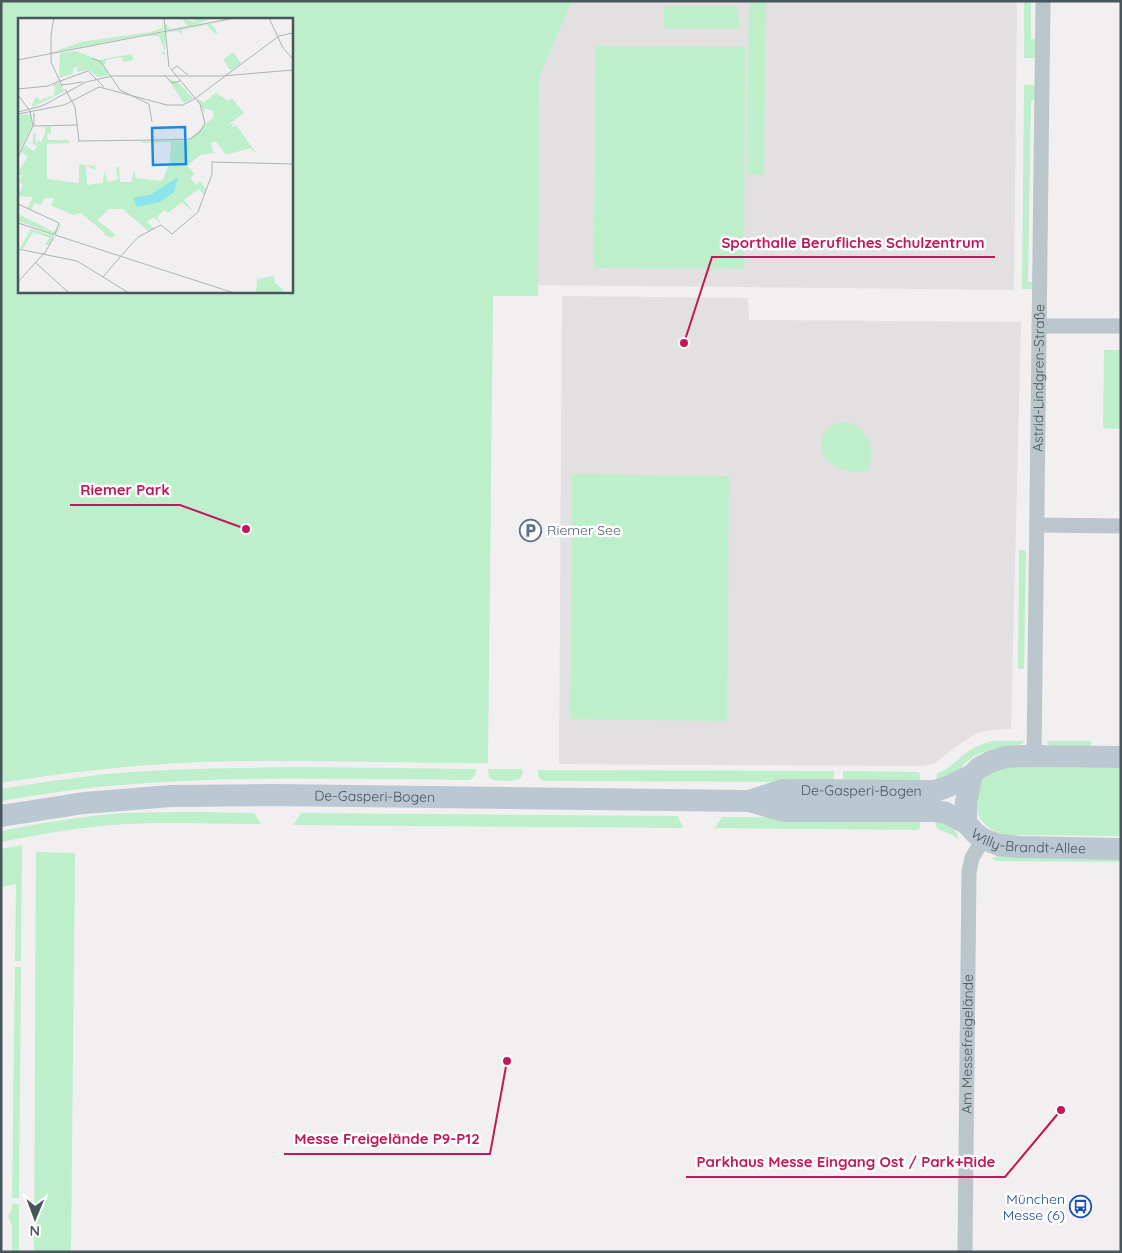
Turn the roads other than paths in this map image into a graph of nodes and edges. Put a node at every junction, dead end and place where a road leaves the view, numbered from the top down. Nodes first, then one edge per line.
1 (1042, 1) edge
2 (1038, 326) junction
3 (1121, 326) edge
4 (1037, 525) junction
5 (1121, 526) edge
6 (1034, 756) junction
7 (1121, 757) edge
8 (972, 775) junction
9 (749, 801) junction
10 (1, 816) edge
11 (966, 823) junction
12 (983, 840) junction
13 (1121, 849) edge
14 (965, 1252) edge

1 - 2 street, Astrid-Lindgren-Straße
2 - 3 street
2 - 4 street, Astrid-Lindgren-Straße
4 - 5 street
4 - 6 street, Astrid-Lindgren-Straße
6 - 7 main road
6 - 8 main road
8 - 9 main road, De-Gasperi-Bogen
8 - 11 main road, Willy-Brandt-Allee
9 - 10 main road, De-Gasperi-Bogen
9 - 11 main road, De-Gasperi-Bogen
11 - 12 main road, Willy-Brandt-Allee
12 - 13 main road, Willy-Brandt-Allee
12 - 14 street, Am Messefreigelände

